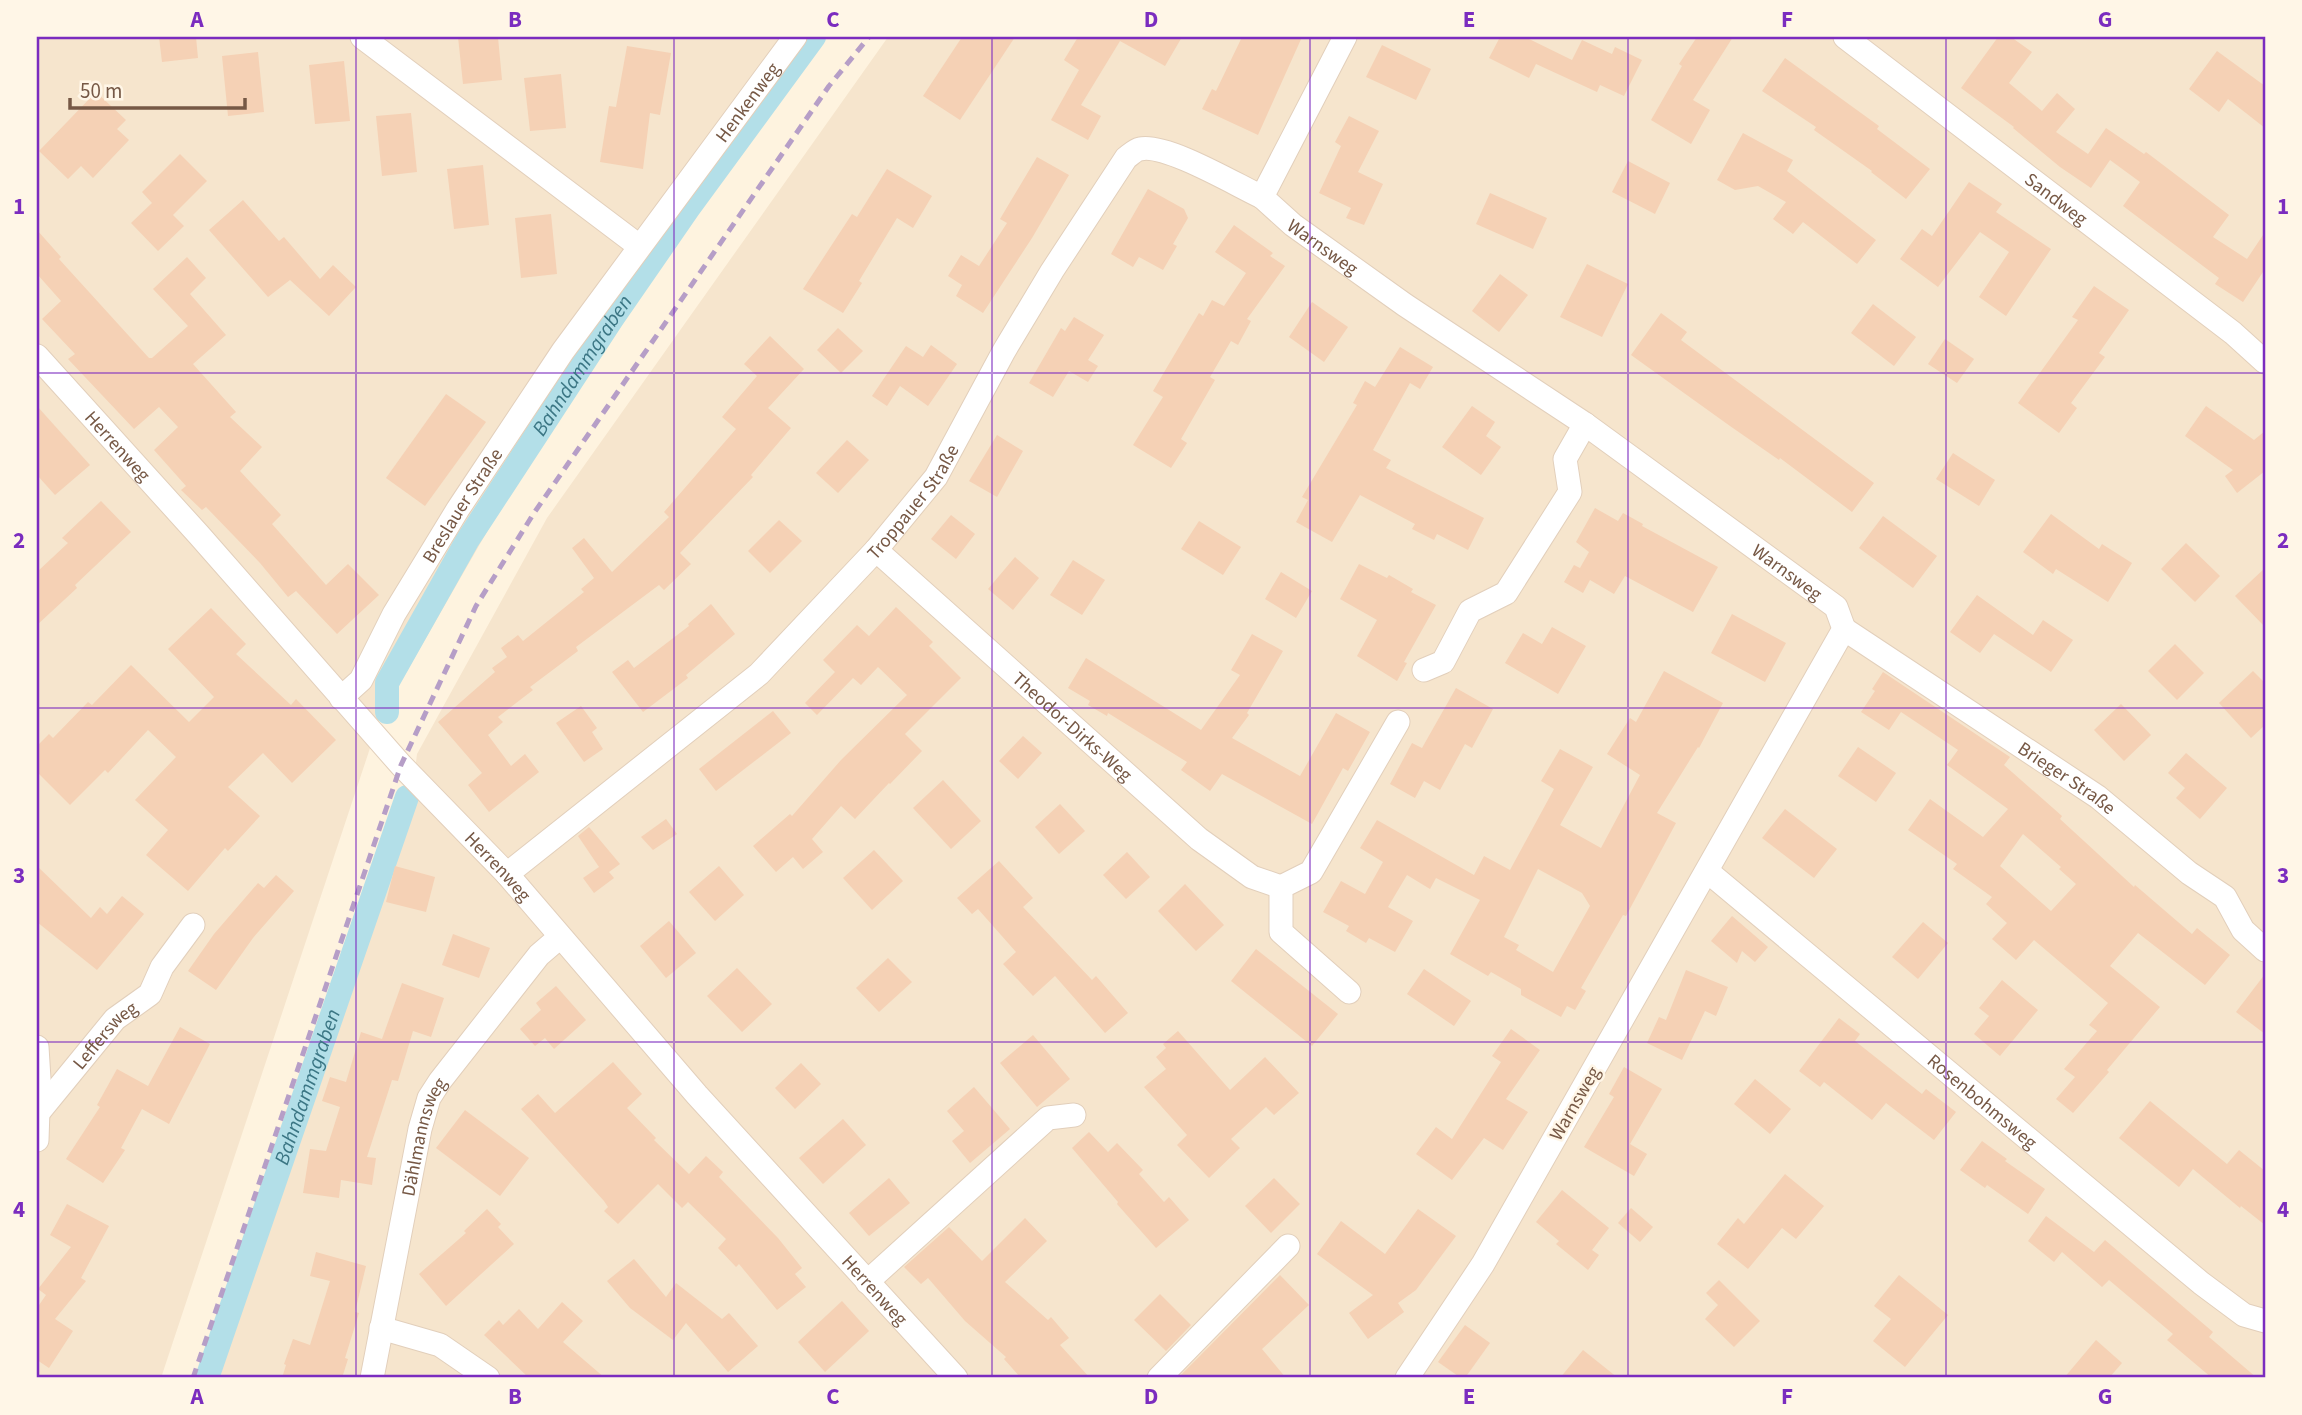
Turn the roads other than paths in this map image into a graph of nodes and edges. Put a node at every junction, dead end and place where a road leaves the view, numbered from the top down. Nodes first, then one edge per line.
1 (362, 37) edge
2 (795, 37) edge
3 (1345, 37) edge
4 (1845, 37) edge
5 (700, 168) joint
6 (1262, 197) junction
7 (639, 246) junction
8 (37, 356) edge
9 (2265, 362) edge
10 (1585, 424) junction
11 (876, 550) junction
12 (1844, 629) junction
13 (1424, 670) dead end
14 (341, 698) junction
15 (1398, 722) dead end
16 (1707, 871) junction
17 (507, 874) junction
18 (1281, 887) junction
19 (193, 925) dead end
20 (560, 937) junction
21 (2265, 950) edge
22 (1349, 992) dead end
23 (37, 1047) edge
24 (38, 1113) edge
25 (1074, 1115) dead end
26 (37, 1140) edge
27 (1289, 1246) dead end
28 (867, 1282) junction
29 (2265, 1321) edge
30 (381, 1328) junction
31 (373, 1378) edge
32 (488, 1378) edge
33 (956, 1378) edge
34 (1159, 1378) edge
35 (1407, 1378) edge

1 - 7 street
2 - 5 street, Henkenweg
3 - 6 street
4 - 9 street, Sandweg
5 - 7 street, Breslauer Straße
6 - 10 street, Warnsweg
6 - 11 street, Troppauer Straße
7 - 14 street, Breslauer Straße
8 - 14 street, Herrenweg
10 - 12 street, Warnsweg
10 - 13 street
11 - 17 street, Troppauer Straße
11 - 18 street, Theodor-Dirks-Weg
12 - 16 street, Warnsweg
12 - 21 street, Brieger Straße
14 - 17 street, Herrenweg
15 - 18 street
16 - 29 street, Rosenbohmsweg
16 - 35 street, Warnsweg
17 - 20 street, Herrenweg
18 - 22 street
19 - 24 street, Leffersweg
20 - 28 street, Herrenweg
20 - 30 street, Dählmannsweg
23 - 24 street
24 - 26 street
25 - 28 street
27 - 34 street
28 - 33 street, Herrenweg
30 - 31 street, Dählmannsweg
30 - 32 street

